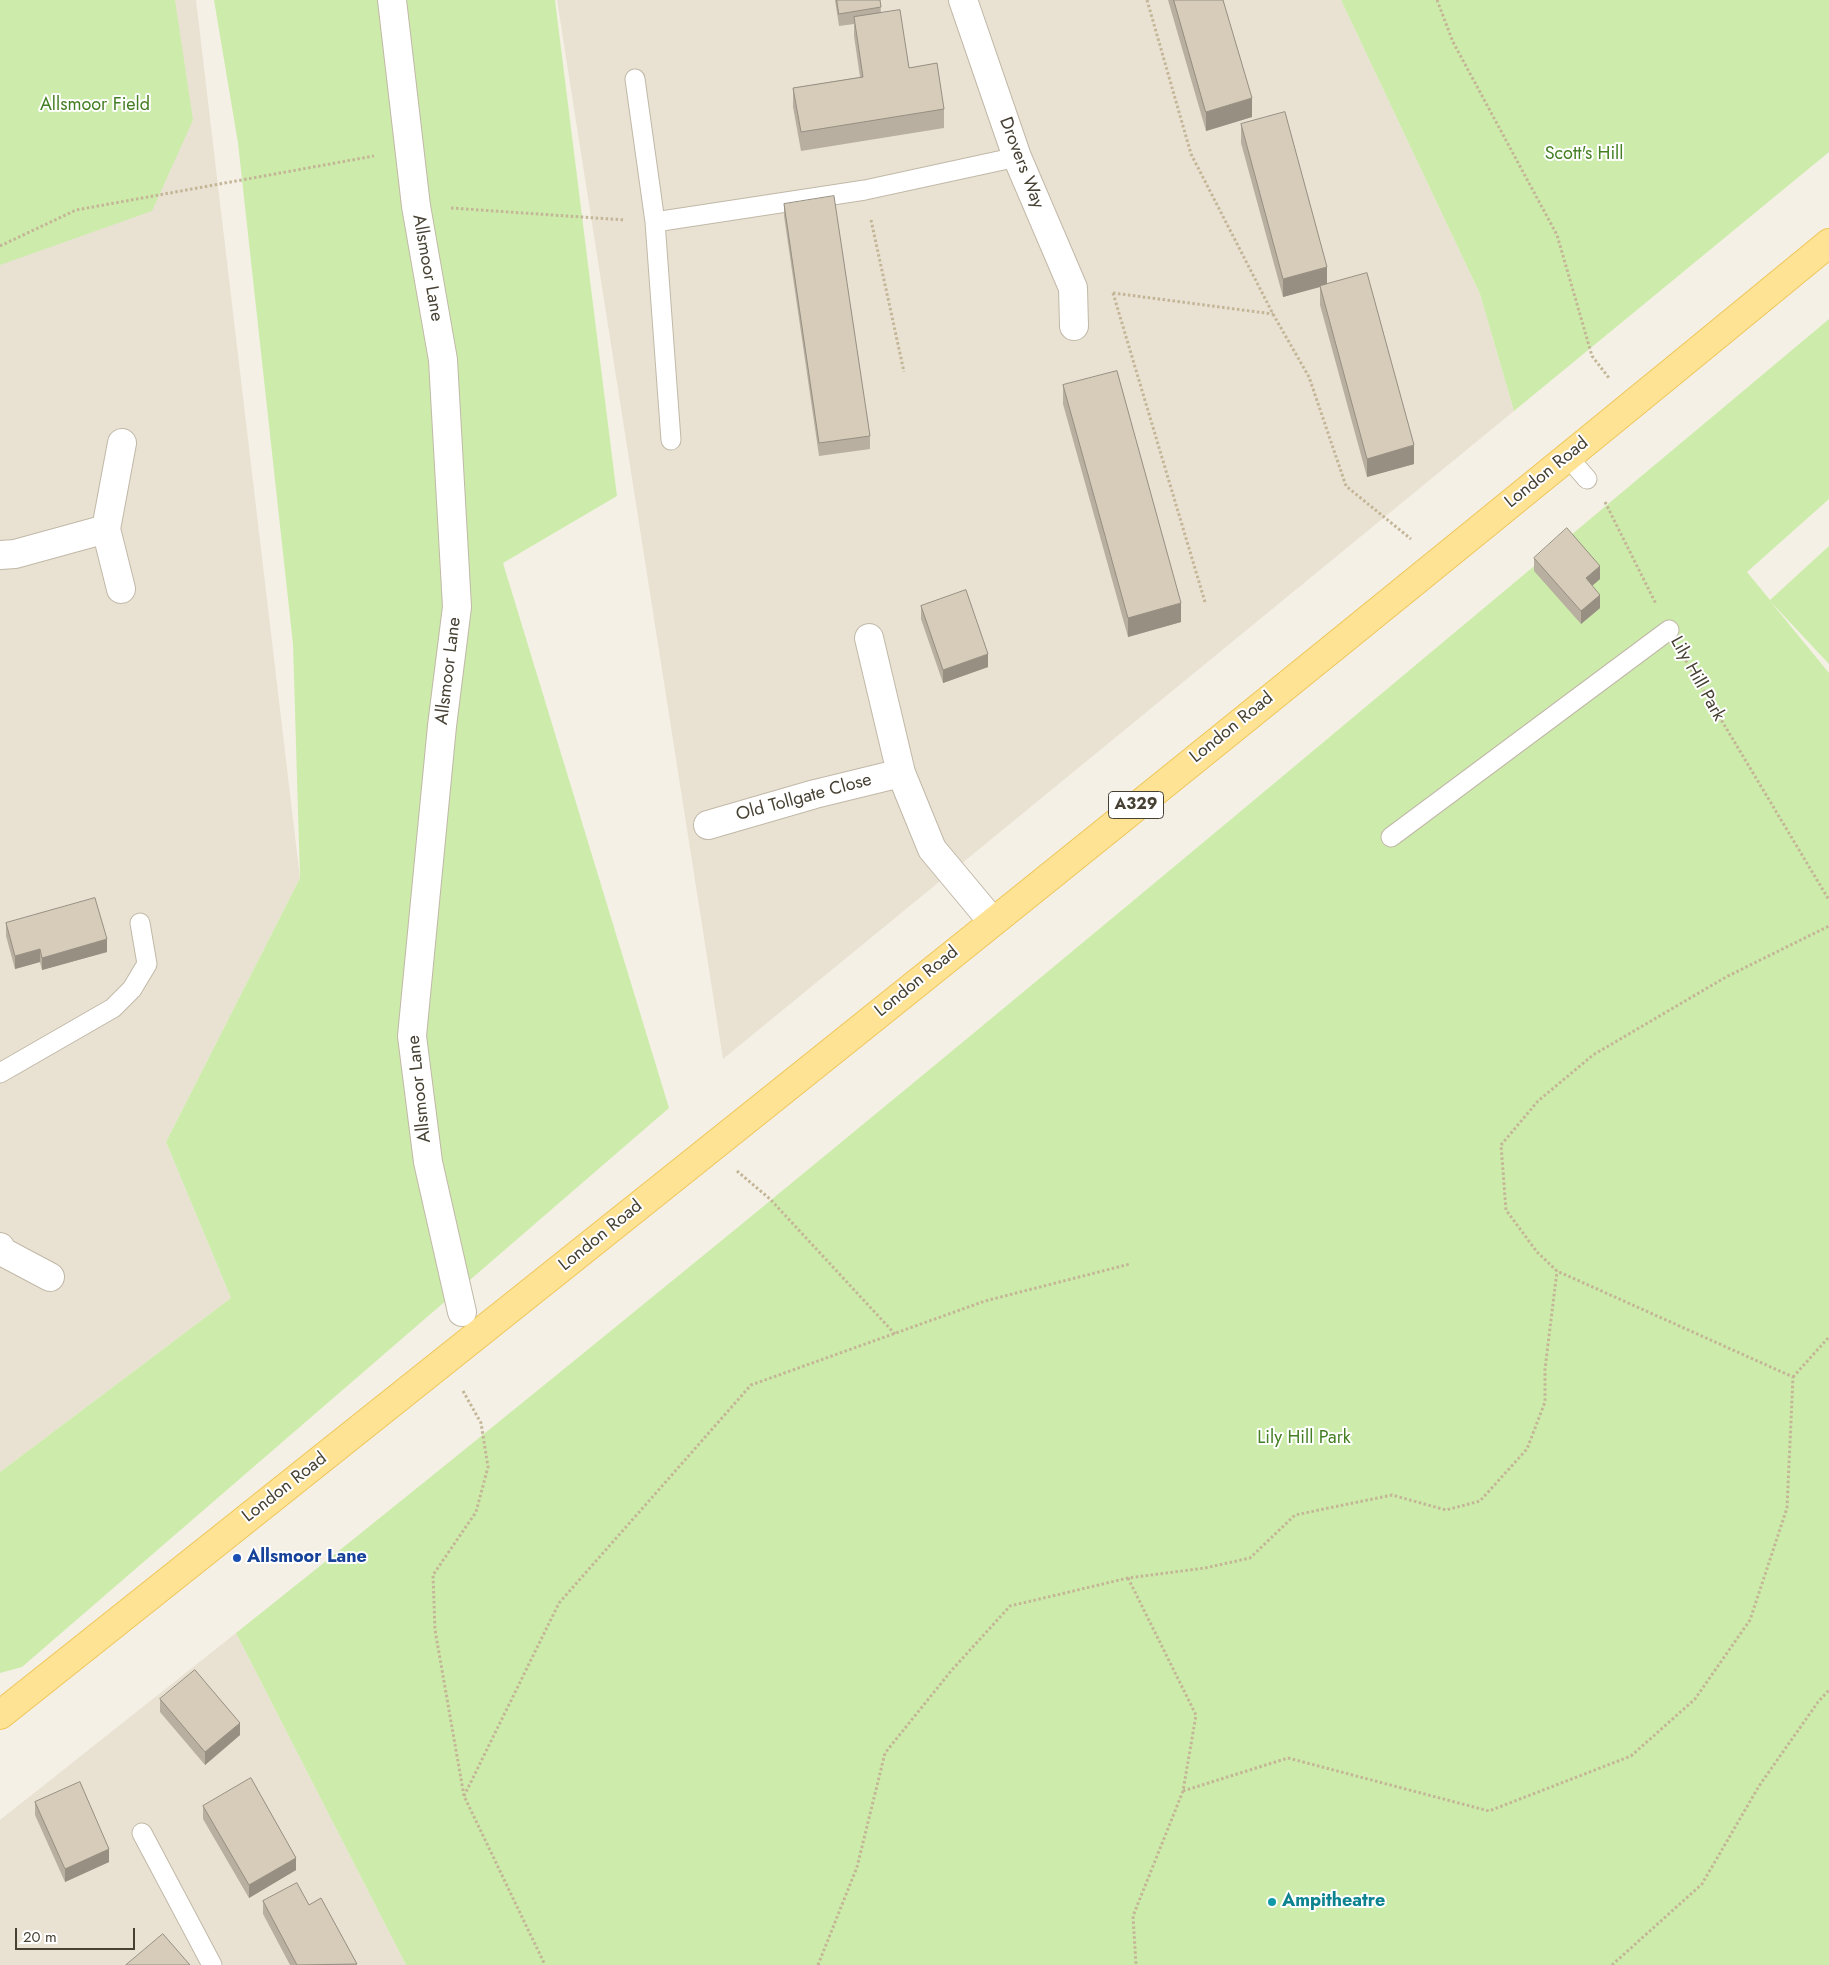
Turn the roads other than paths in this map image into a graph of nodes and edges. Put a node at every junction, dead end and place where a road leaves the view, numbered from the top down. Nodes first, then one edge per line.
1 (392, 0) edge
2 (963, 0) edge
3 (635, 79) dead end
4 (1017, 158) junction
5 (655, 222) junction
6 (1829, 243) edge
7 (1074, 326) dead end
8 (671, 440) dead end
9 (122, 443) dead end
10 (1568, 457) junction
11 (1587, 479) road end
12 (106, 529) junction
13 (0, 555) edge
14 (121, 588) dead end
15 (1669, 630) road end
16 (870, 638) dead end
17 (901, 773) junction
18 (708, 825) dead end
19 (1391, 838) dead end
20 (992, 921) junction
21 (140, 922) dead end
22 (0, 1073) edge
23 (1, 1251) edge
24 (50, 1278) dead end
25 (462, 1312) joint
26 (479, 1334) junction
27 (0, 1715) edge
28 (142, 1834) dead end
29 (212, 1965) edge

1 - 25 street, Allsmoor Lane
2 - 4 street, Drovers Way
3 - 5 lane
4 - 5 lane
4 - 7 street, Drovers Way
5 - 8 lane
6 - 10 main road, London Road / A329
9 - 12 street
10 - 11 lane
10 - 20 main road, London Road / A329
12 - 13 street
12 - 14 street
15 - 19 lane
16 - 17 street
17 - 18 street, Old Tollgate Close
17 - 20 street
20 - 26 main road, London Road / A329
21 - 22 lane
23 - 24 street
25 - 26 lane, Allsmoor Lane
26 - 27 main road, London Road / A329
28 - 29 lane

